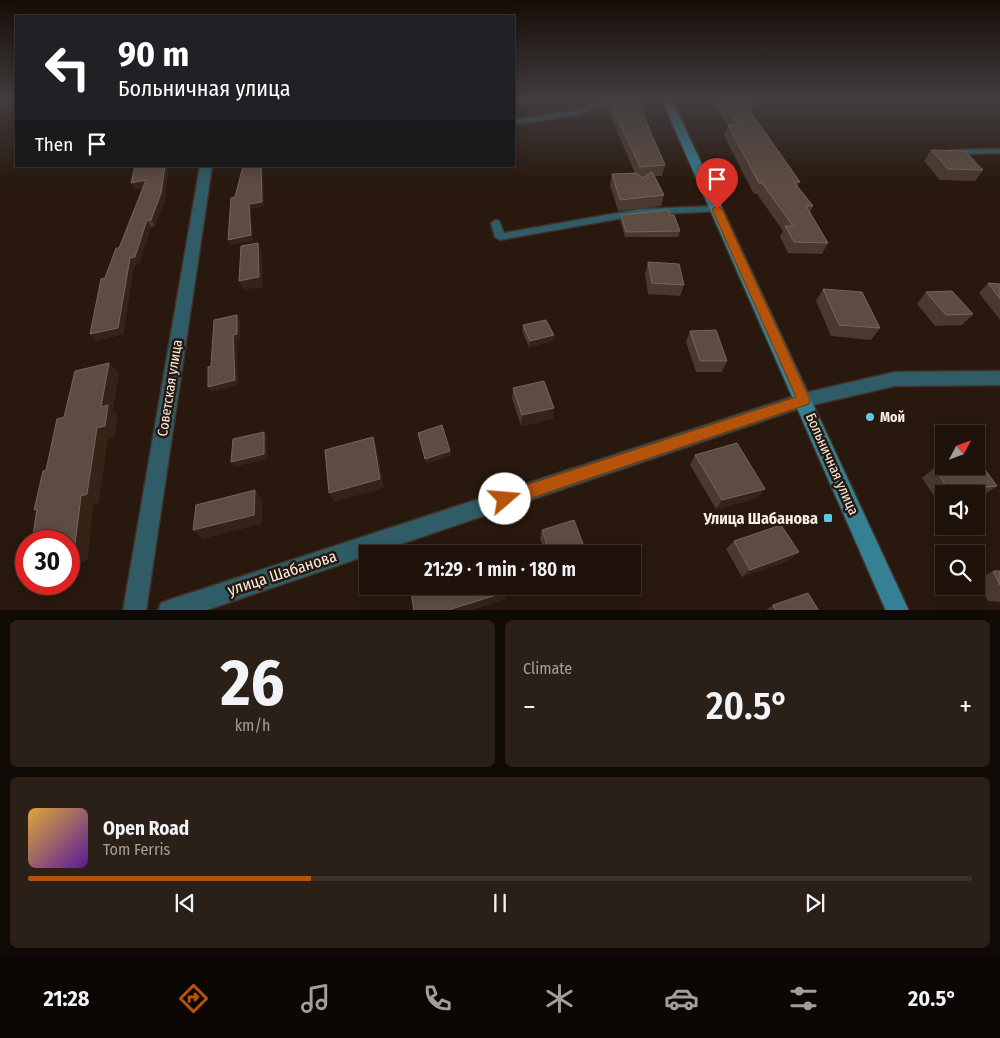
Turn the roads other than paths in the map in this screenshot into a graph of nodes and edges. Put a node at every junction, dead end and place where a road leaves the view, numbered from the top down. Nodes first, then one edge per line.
1 (679, 128) edge
2 (1000, 151) edge
3 (946, 152) edge
4 (206, 167) edge
5 (717, 209) junction
6 (496, 223) dead end
7 (1000, 378) edge
8 (804, 400) junction
9 (134, 610) edge
10 (169, 610) edge
11 (898, 610) edge

1 - 5 street, Больничная улица
2 - 3 lane
4 - 9 street, Советская улица
5 - 6 lane
5 - 8 street, Больничная улица
7 - 8 street, улица Шабанова
8 - 10 street, улица Шабанова
8 - 11 street, Больничная улица

